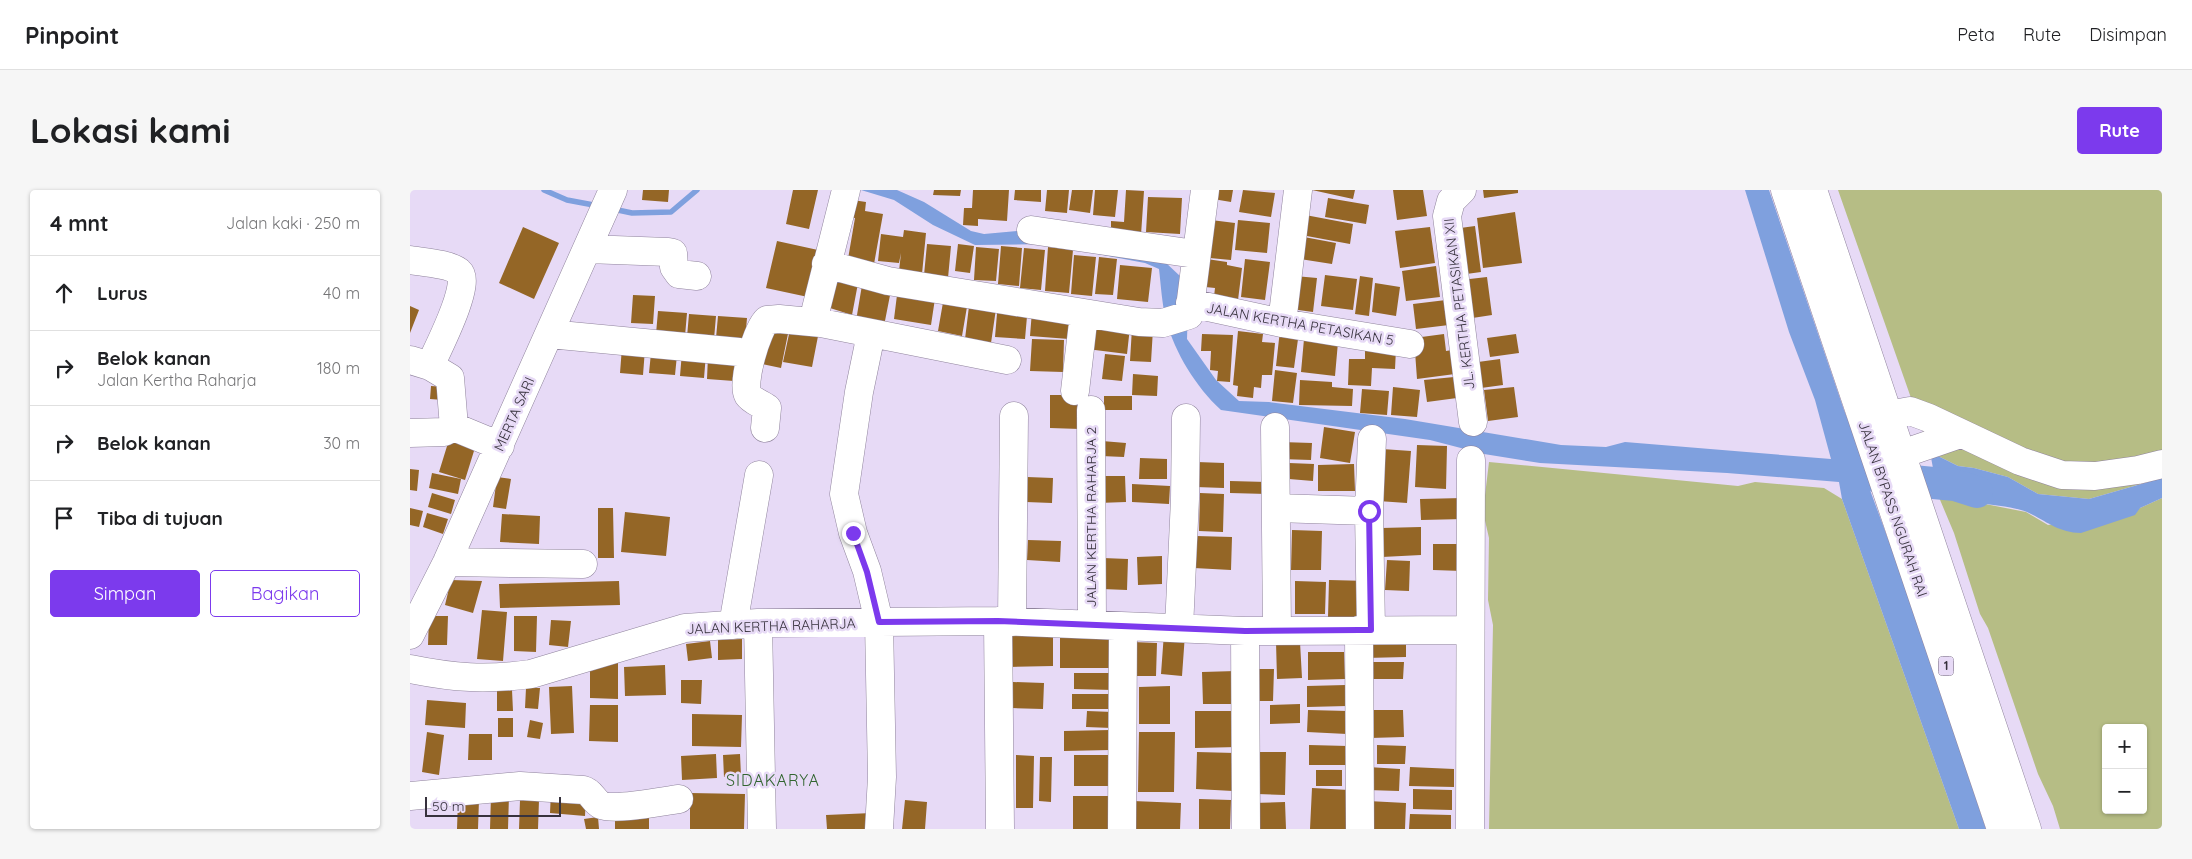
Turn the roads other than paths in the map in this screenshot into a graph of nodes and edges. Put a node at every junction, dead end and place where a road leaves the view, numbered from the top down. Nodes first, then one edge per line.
1 (613, 190) edge
2 (846, 190) edge
3 (1205, 190) edge
4 (1298, 190) edge
5 (1462, 190) edge
6 (1785, 190) edge
7 (1813, 190) edge
8 (1031, 230) dead end
9 (590, 240) junction
10 (1195, 254) junction
11 (410, 260) edge
12 (826, 264) junction
13 (697, 276) dead end
14 (1189, 309) junction
15 (1084, 314) junction
16 (820, 323) junction
17 (1282, 323) junction
18 (549, 334) junction
19 (870, 334) junction
20 (1410, 344) dead end
21 (738, 352) dead end
22 (1007, 360) dead end
23 (420, 363) edge
24 (1888, 415) junction
25 (1014, 416) dead end
26 (1186, 418) dead end
27 (1473, 422) dead end
28 (454, 427) junction
29 (1275, 427) dead end
30 (766, 428) dead end
31 (410, 433) edge
32 (1960, 434) junction
33 (1372, 439) dead end
34 (500, 446) junction
35 (1903, 458) junction
36 (1471, 460) dead end
37 (2162, 464) edge
38 (759, 475) dead end
39 (1276, 508) junction
40 (1369, 511) junction
41 (583, 564) dead end
42 (445, 568) junction
43 (526, 576) dead end
44 (879, 622) junction
45 (1005, 622) junction
46 (745, 624) junction
47 (1092, 624) junction
48 (1123, 627) junction
49 (1179, 628) junction
50 (1365, 630) junction
51 (1470, 630) junction
52 (1245, 631) junction
53 (1276, 631) junction
54 (410, 636) edge
55 (410, 669) edge
56 (410, 796) edge
57 (679, 799) dead end
58 (762, 829) edge
59 (879, 829) edge
60 (1000, 829) edge
61 (1122, 829) edge
62 (1246, 829) edge
63 (1360, 829) edge
64 (1470, 829) edge
65 (2001, 829) edge
66 (2027, 829) edge

1 - 9 main road, MERTA SARI
2 - 12 main road
3 - 10 main road
4 - 17 main road
5 - 27 main road, JL. KERTHA PETASIKAN XII
6 - 65 main road, JALAN BYPASS NGURAH RAI / 1
7 - 24 main road, JALAN BYPASS NGURAH RAI / 1
8 - 10 main road
9 - 13 main road
9 - 18 main road, MERTA SARI
10 - 14 main road
11 - 23 main road
12 - 15 main road
12 - 16 main road
14 - 15 main road
14 - 17 main road, JALAN KERTHA PETASIKAN 5
15 - 47 main road, JALAN KERTHA RAHARJA 2
16 - 19 main road
16 - 30 main road
17 - 20 main road, JALAN KERTHA PETASIKAN 5
18 - 21 main road
18 - 34 main road, MERTA SARI
19 - 22 main road
19 - 44 main road
23 - 28 main road
24 - 32 main road
24 - 35 main road, JALAN BYPASS NGURAH RAI / 1
25 - 45 main road
26 - 49 main road
28 - 31 main road
28 - 34 main road
29 - 39 main road
32 - 35 main road
32 - 37 main road
33 - 40 main road
34 - 42 main road, MERTA SARI
35 - 66 main road, JALAN BYPASS NGURAH RAI / 1
36 - 51 main road
38 - 46 main road
39 - 40 main road
39 - 53 main road
40 - 50 main road
41 - 42 main road
42 - 43 main road
42 - 54 main road, MERTA SARI
44 - 45 main road, JALAN KERTHA RAHARJA
44 - 46 main road, JALAN KERTHA RAHARJA
44 - 59 main road
45 - 47 main road, JALAN KERTHA RAHARJA
45 - 60 main road
46 - 55 main road, JALAN KERTHA RAHARJA
46 - 58 main road
47 - 48 main road, JALAN KERTHA RAHARJA
48 - 49 main road, JALAN KERTHA RAHARJA
48 - 61 main road
49 - 52 main road, JALAN KERTHA RAHARJA
50 - 51 main road, JALAN KERTHA RAHARJA
50 - 53 main road, JALAN KERTHA RAHARJA
50 - 63 main road
51 - 64 main road
52 - 53 main road, JALAN KERTHA RAHARJA
52 - 62 main road
56 - 57 main road

